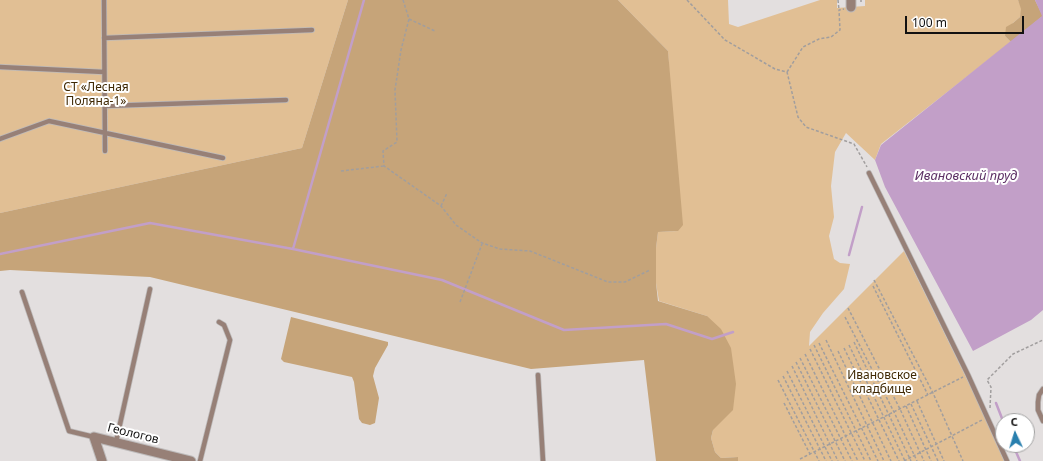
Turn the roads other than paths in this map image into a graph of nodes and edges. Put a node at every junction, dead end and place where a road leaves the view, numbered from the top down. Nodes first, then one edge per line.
1 (104, 0) edge
2 (312, 30) dead end
3 (104, 38) junction
4 (0, 67) edge
5 (104, 72) junction
6 (286, 100) dead end
7 (104, 106) junction
8 (105, 133) junction
9 (0, 139) edge
10 (105, 151) dead end
11 (224, 158) dead end
12 (869, 172) road end
13 (150, 289) dead end
14 (22, 292) dead end
15 (219, 322) dead end
16 (538, 375) dead end
17 (1043, 389) edge
18 (1043, 421) edge
19 (94, 437) junction
20 (116, 442) junction
21 (102, 461) edge
22 (191, 461) edge
23 (200, 461) edge
24 (543, 461) edge
25 (1007, 461) edge

1 - 3 lane
2 - 3 lane
3 - 5 lane
4 - 5 lane
5 - 7 lane
6 - 7 lane
7 - 8 lane
8 - 9 lane
8 - 10 lane
8 - 11 lane
12 - 25 lane
13 - 20 lane
14 - 19 lane
15 - 23 lane
16 - 24 lane
17 - 18 lane
19 - 20 street, Геологов
19 - 21 street, Геологов
20 - 22 street, Геологов

